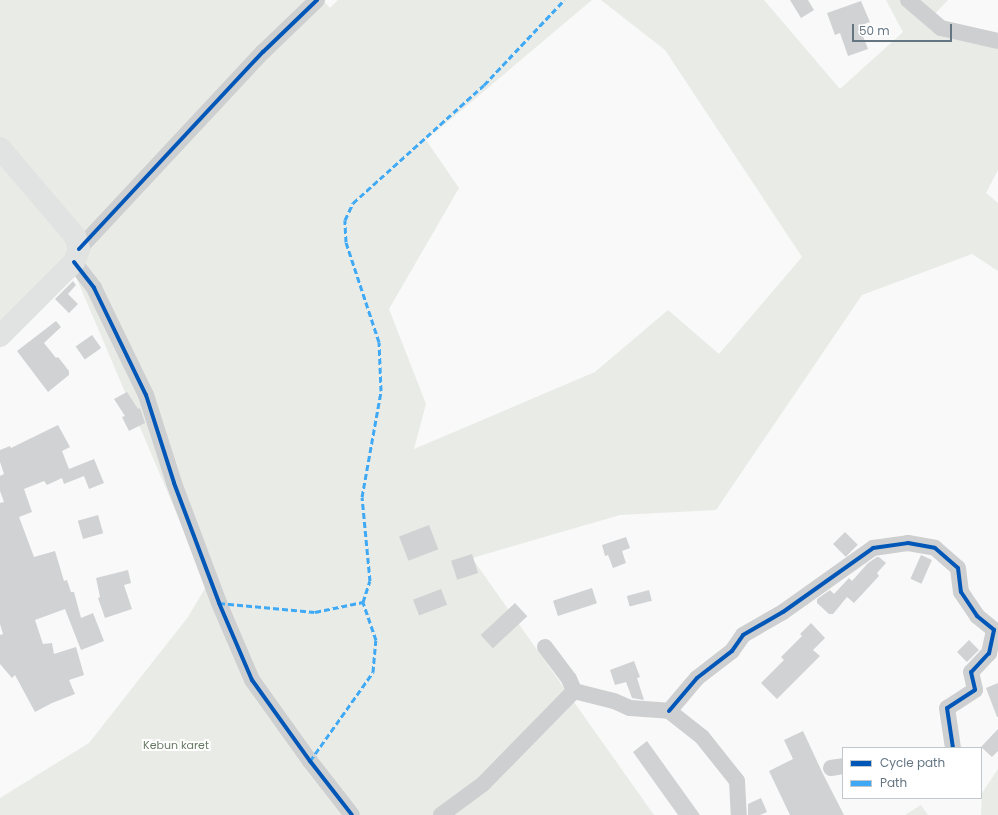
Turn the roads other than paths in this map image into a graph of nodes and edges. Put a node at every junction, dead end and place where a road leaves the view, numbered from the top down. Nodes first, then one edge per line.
1 (317, 0) edge
2 (908, 0) edge
3 (998, 41) edge
4 (0, 148) edge
5 (76, 256) junction
6 (0, 336) edge
7 (545, 647) dead end
8 (574, 691) junction
9 (670, 711) junction
10 (953, 747) edge
11 (352, 815) edge
12 (441, 815) edge
13 (739, 815) edge

1 - 5 street
2 - 3 street
4 - 5 main road
5 - 6 main road
5 - 11 street
7 - 8 street
8 - 9 street
8 - 12 street
9 - 10 street
9 - 13 street

